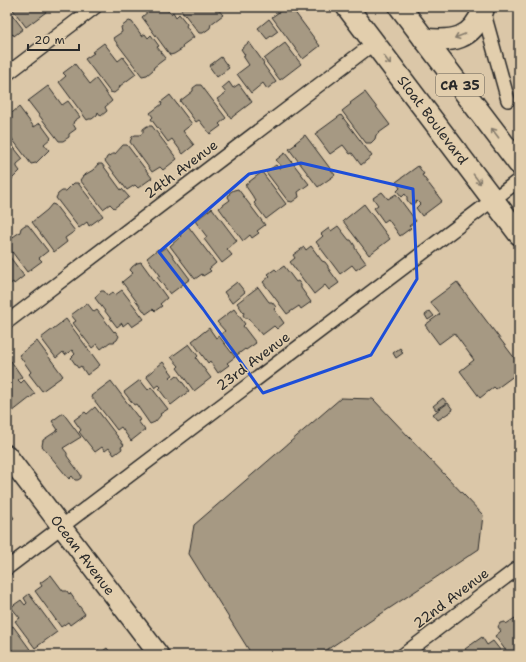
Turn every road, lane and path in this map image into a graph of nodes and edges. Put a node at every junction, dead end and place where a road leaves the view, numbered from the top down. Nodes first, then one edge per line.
1 (96, 7) edge
2 (347, 7) edge
3 (400, 7) edge
4 (482, 9) edge
5 (424, 39) junction
6 (374, 43) junction
7 (7, 74) edge
8 (508, 100) dead end
9 (519, 164) edge
10 (519, 180) edge
11 (493, 200) junction
12 (519, 234) edge
13 (7, 322) edge
14 (7, 455) edge
15 (61, 527) junction
16 (519, 567) edge
17 (7, 568) edge
18 (158, 655) edge
19 (403, 655) edge

1 - 7 street
2 - 6 main road, Sloat Boulevard / CA 35
3 - 5 main road, CA 35
4 -> 5 main road
4 - 8 street
9 -> 5 main road, CA 35
6 -> 11 main road, Sloat Boulevard / CA 35
6 - 13 street, 24th Avenue
10 - 11 street, 23rd Avenue
11 - 12 main road, Sloat Boulevard / CA 35
11 - 15 street, 23rd Avenue
14 - 15 street, Ocean Avenue
15 - 17 street, 23rd Avenue
15 - 18 street, Ocean Avenue
16 - 19 street, 22nd Avenue

